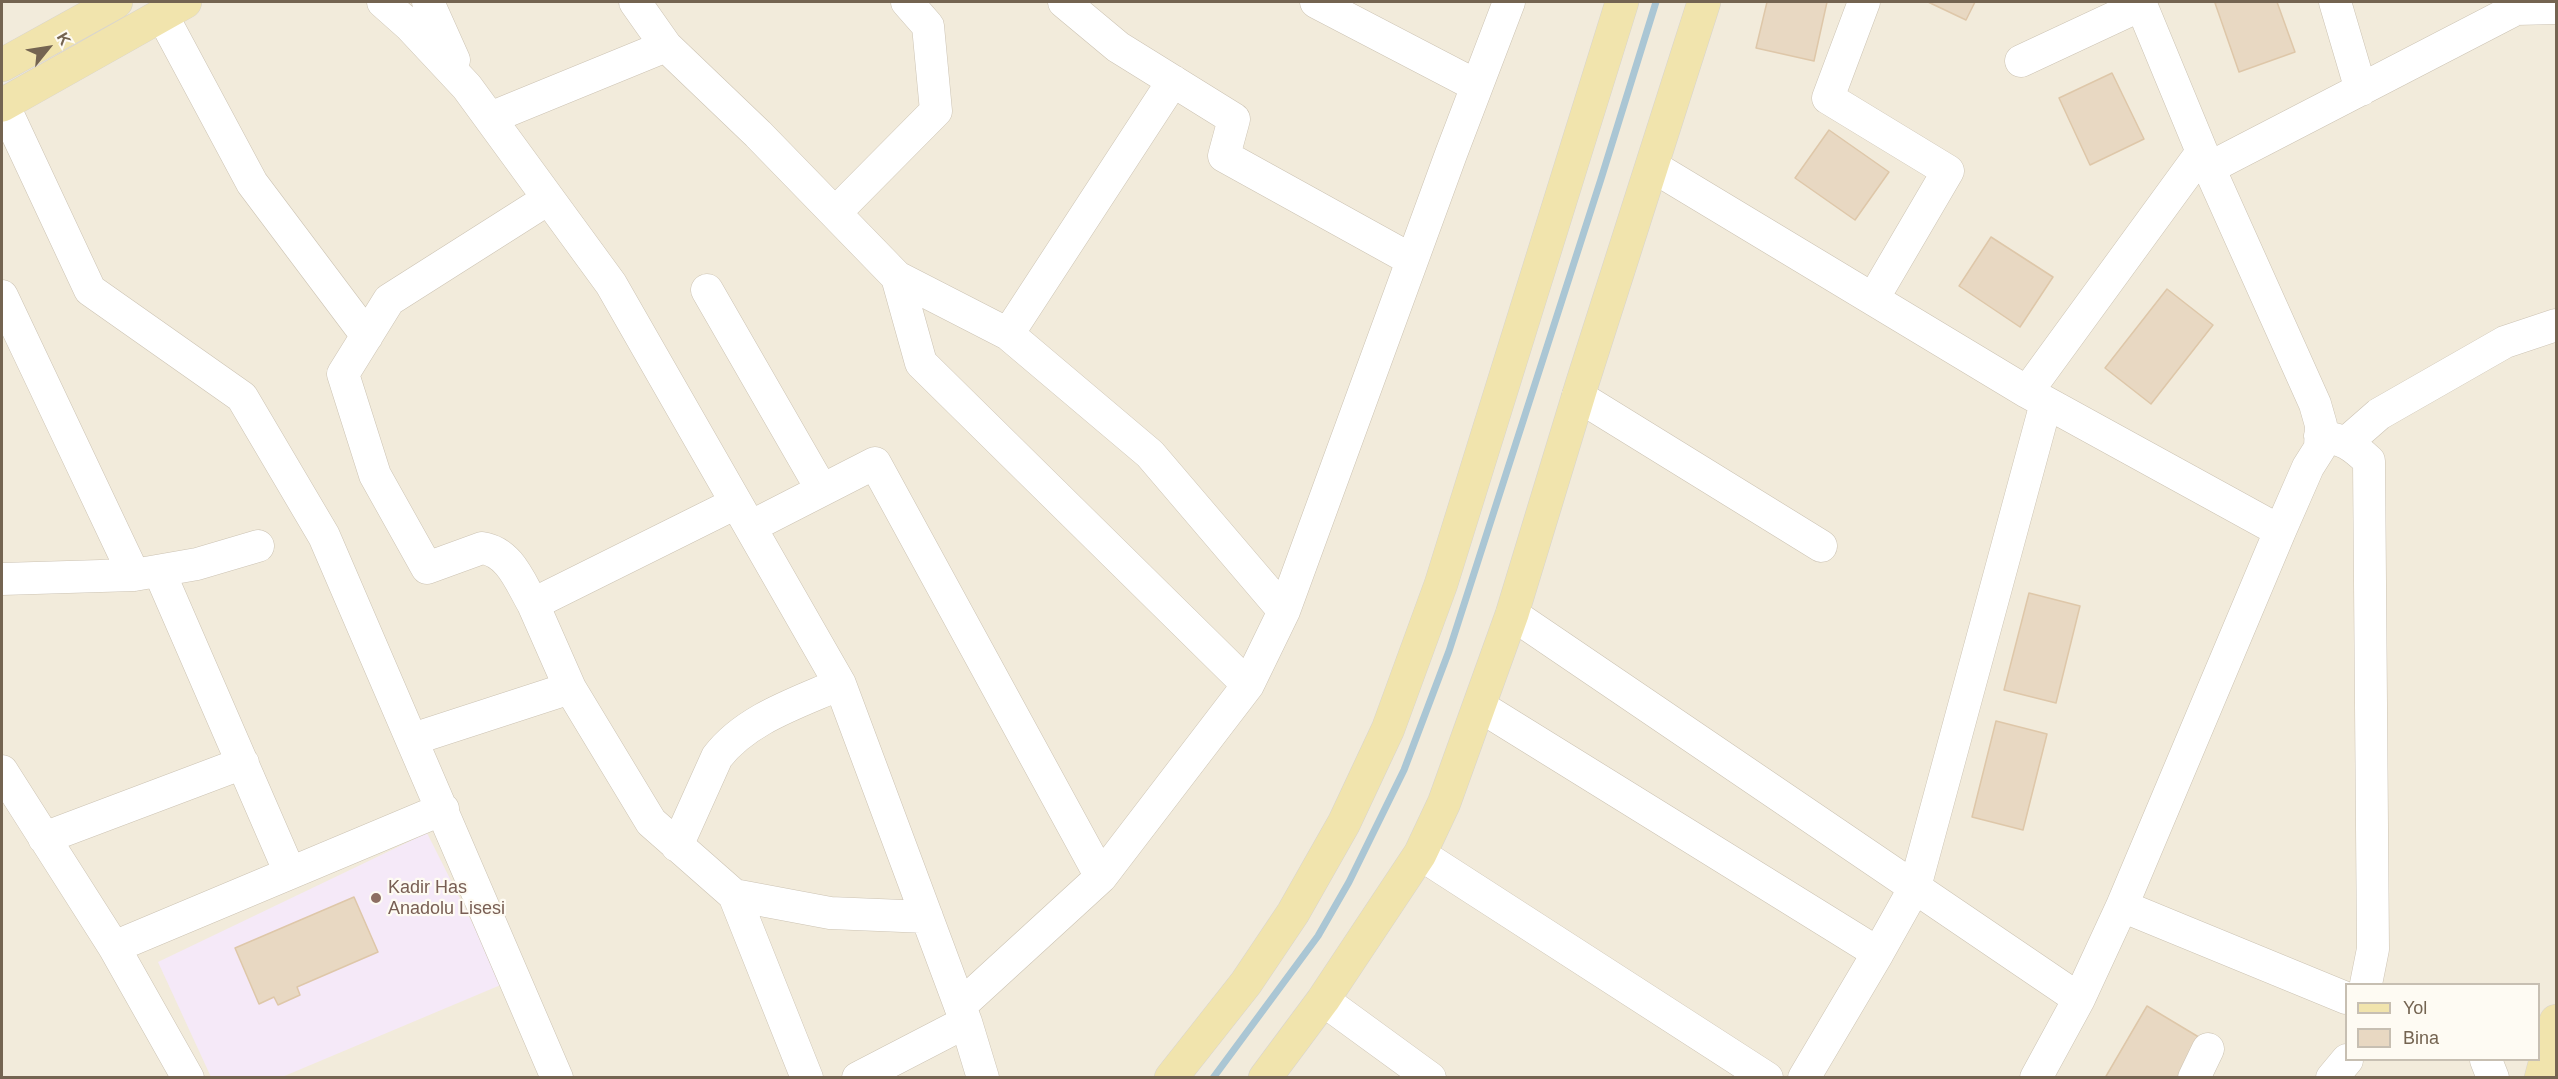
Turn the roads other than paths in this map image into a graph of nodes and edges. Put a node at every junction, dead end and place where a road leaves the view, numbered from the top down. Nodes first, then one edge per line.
1 (116, 2) edge
2 (383, 2) edge
3 (428, 2) edge
4 (635, 2) edge
5 (907, 2) edge
6 (1064, 2) edge
7 (1316, 2) edge
8 (1509, 2) edge
9 (1622, 2) edge
10 (1704, 2) edge
11 (1864, 2) edge
12 (2335, 2) edge
13 (2141, 3) edge
14 (173, 8) edge
15 (2556, 8) edge
16 (666, 46) junction
17 (2021, 61) dead end
18 (2, 65) edge
19 (1173, 81) junction
20 (467, 87) junction
21 (1477, 87) junction
22 (2361, 90) junction
23 (2, 104) edge
24 (490, 118) junction
25 (2206, 160) junction
26 (1652, 166) junction
27 (549, 199) junction
28 (835, 213) junction
29 (1412, 260) junction
30 (897, 277) junction
31 (707, 290) dead end
32 (2, 296) edge
33 (1873, 299) junction
34 (2556, 325) edge
35 (1008, 334) junction
36 (367, 336) junction
37 (1578, 396) junction
38 (2036, 398) junction
39 (2334, 439) junction
40 (822, 490) junction
41 (743, 515) junction
42 (2280, 531) junction
43 (258, 546) dead end
44 (1821, 546) dead end
45 (147, 573) junction
46 (2, 579) edge
47 (533, 604) junction
48 (1284, 611) junction
49 (1512, 614) junction
50 (840, 684) junction
51 (1248, 685) junction
52 (570, 688) junction
53 (1480, 707) junction
54 (413, 739) junction
55 (243, 763) junction
56 (2, 771) edge
57 (443, 809) junction
58 (44, 838) junction
59 (677, 846) junction
60 (1420, 854) junction
61 (290, 873) junction
62 (1101, 877) junction
63 (1914, 887) junction
64 (734, 895) junction
65 (2122, 906) junction
66 (927, 917) junction
67 (114, 947) junction
68 (1878, 953) junction
69 (2367, 983) edge
70 (2345, 998) edge
71 (2079, 999) junction
72 (1323, 1000) junction
73 (963, 1014) junction
74 (2550, 1031) edge
75 (2208, 1049) dead end
76 (2345, 1061) edge
77 (2487, 1061) edge
78 (188, 1077) edge
79 (557, 1077) edge
80 (807, 1077) edge
81 (858, 1077) edge
82 (983, 1077) edge
83 (1171, 1077) edge
84 (1265, 1077) edge
85 (1430, 1077) edge
86 (1767, 1077) edge
87 (1804, 1077) edge
88 (2036, 1077) edge
89 (2194, 1077) edge
90 (2332, 1077) edge
91 (2493, 1077) edge
92 (2541, 1077) edge

1 - 18 main road
2 - 20 street
3 - 20 street
4 - 16 street
5 - 28 street
6 - 19 street
7 - 21 street
8 - 21 street
9 - 83 main road
10 - 26 main road
11 - 33 street
12 - 22 street
13 - 17 street
13 - 25 street
14 - 23 main road
14 - 36 street
15 - 22 street
16 - 24 street
16 - 28 street
19 - 29 street
19 - 35 street
20 - 24 street
21 - 29 street
22 - 25 street
23 - 54 street
24 - 27 street
25 - 38 street
25 - 39 street
26 - 33 street
26 - 37 main road
27 - 36 street
27 - 41 street
28 - 30 street
29 - 48 street
30 - 35 street
30 - 51 street
31 - 40 street
32 - 45 street
33 - 38 street
34 - 39 street
35 - 48 street
36 - 47 street
37 - 44 street
37 - 49 main road
38 - 42 street
38 - 63 street
39 - 42 street
39 - 69 street
40 - 41 street
40 - 62 street
41 - 47 street
41 - 50 street
42 - 65 street
43 - 45 street
45 - 46 street
45 - 55 street
47 - 52 street
48 - 51 street
49 - 53 main road
49 - 63 street
50 - 59 street
50 - 66 street
51 - 62 street
52 - 54 street
52 - 59 street
53 - 60 main road
53 - 68 street
54 - 57 street
55 - 58 street
55 - 61 street
56 - 58 street
57 - 61 street
57 - 79 street
58 - 67 street
59 - 64 street
60 - 72 main road
60 - 86 street
61 - 67 street
62 - 73 street
63 - 68 street
63 - 71 street
64 - 66 street
64 - 80 street
65 - 70 street
65 - 71 street
66 - 73 street
67 - 78 street
68 - 87 street
71 - 88 street
72 - 84 main road
72 - 85 street
73 - 81 street
73 - 82 street
74 - 92 main road
75 - 89 street
76 - 90 street
77 - 91 street

